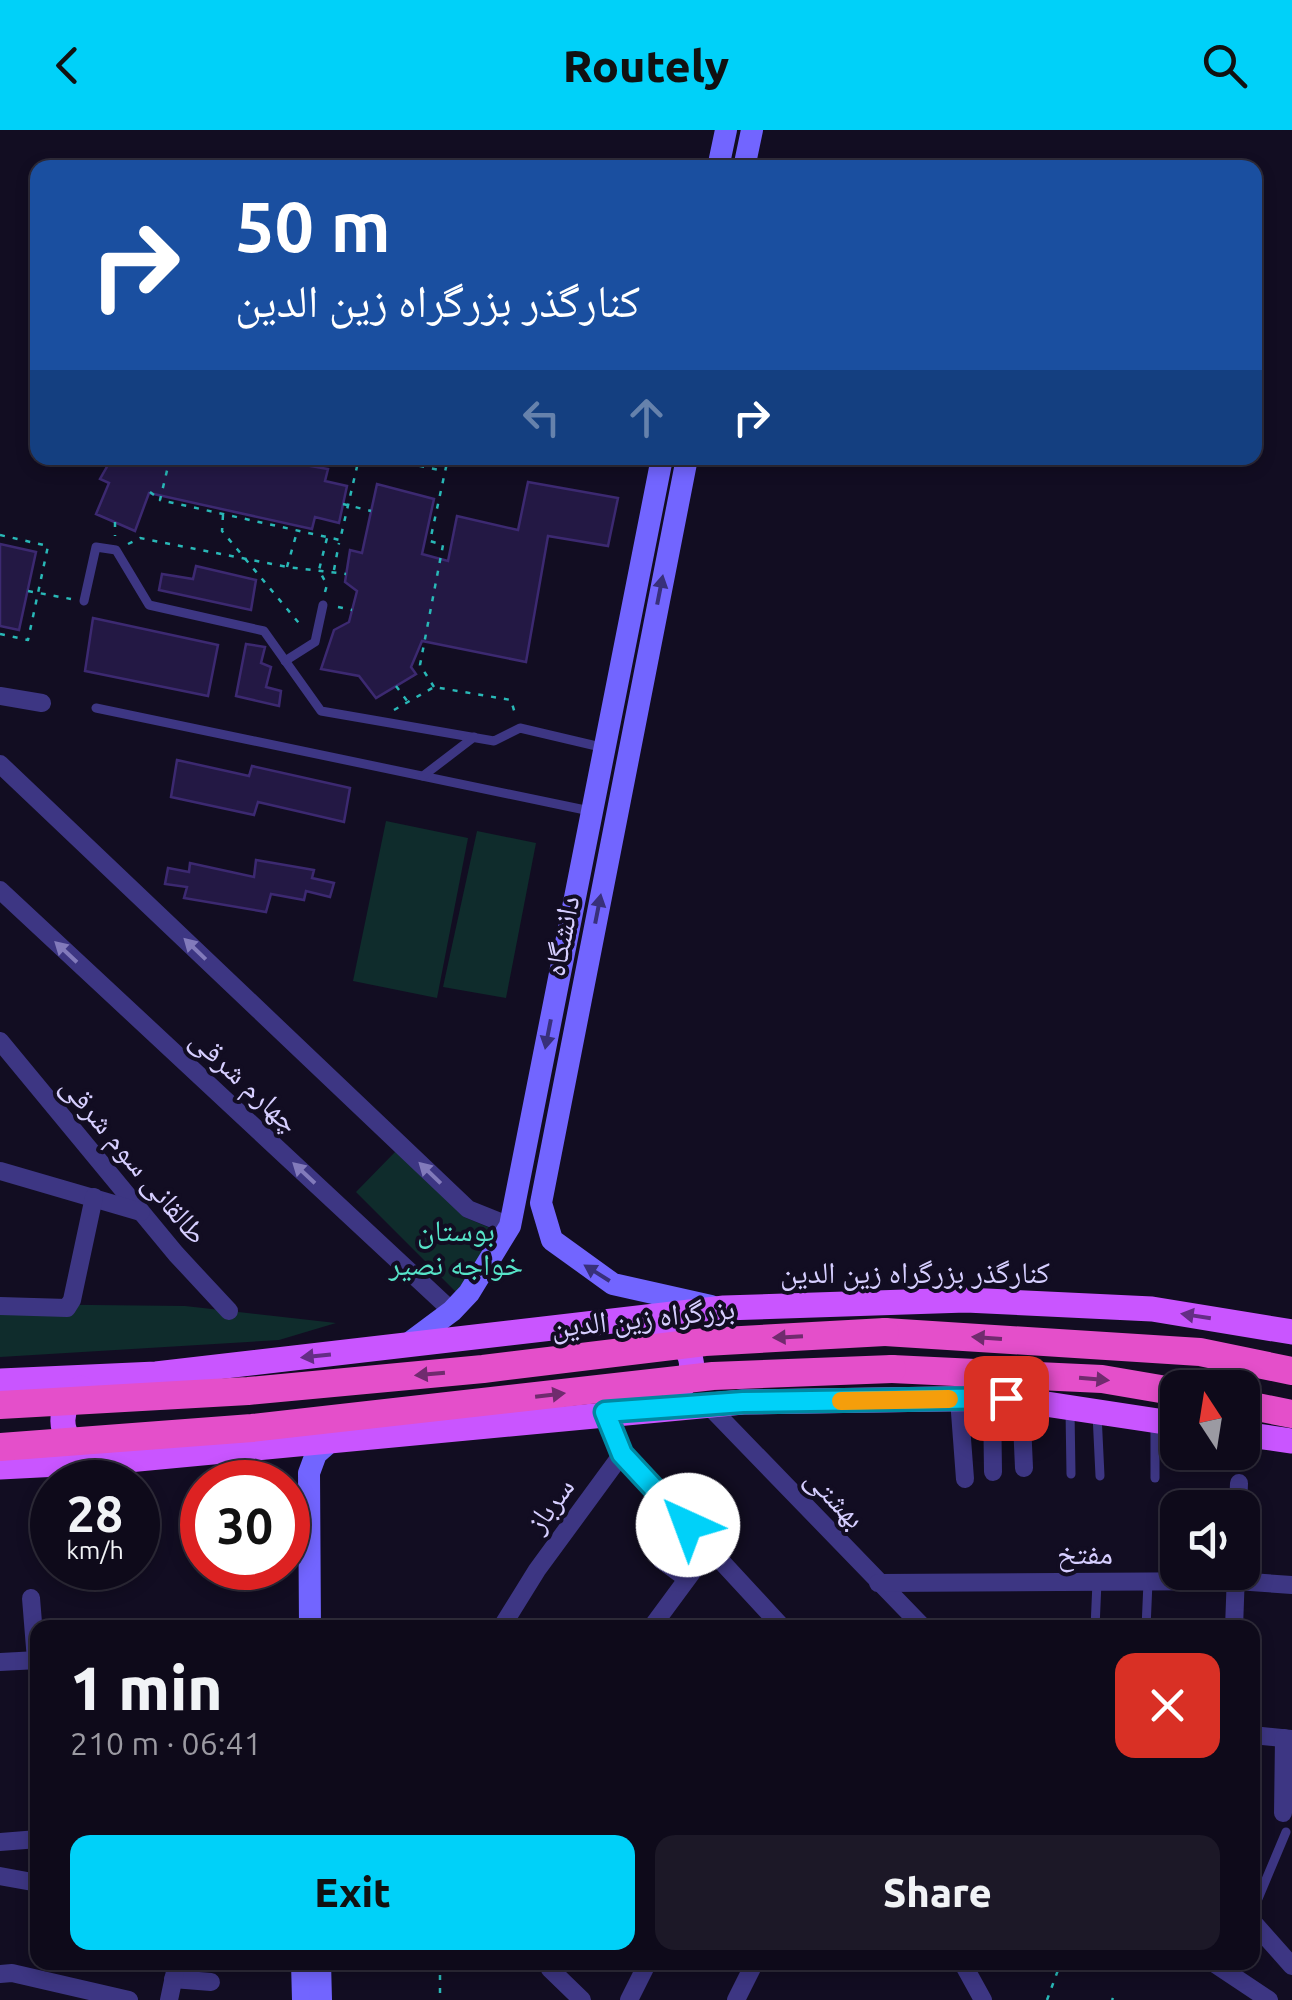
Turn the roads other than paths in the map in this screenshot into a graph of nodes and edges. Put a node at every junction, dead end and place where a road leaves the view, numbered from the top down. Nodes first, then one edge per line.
1 (726, 130) edge
2 (752, 130) edge
3 (720, 160) edge
4 (746, 160) edge
5 (661, 465) edge
6 (685, 465) edge
7 (84, 601) road end
8 (323, 605) road end
9 (286, 662) junction
10 (0, 696) edge
11 (42, 703) dead end
12 (96, 708) dead end
13 (474, 737) junction
14 (605, 748) junction
15 (0, 764) edge
16 (423, 776) junction
17 (611, 779) junction
18 (592, 812) junction
19 (0, 890) edge
20 (561, 969) junction
21 (585, 976) junction
22 (0, 1040) edge
23 (0, 1171) edge
24 (94, 1196) junction
25 (142, 1212) junction
26 (510, 1226) junction
27 (0, 1306) edge
28 (724, 1308) junction
29 (230, 1311) dead end
30 (452, 1312) junction
31 (622, 1319) junction
32 (1292, 1332) edge
33 (405, 1346) junction
34 (1292, 1371) edge
35 (109, 1376) junction
36 (0, 1382) edge
37 (1160, 1389) edge
38 (992, 1398) junction
39 (958, 1399) junction
40 (1021, 1400) junction
41 (0, 1405) edge
42 (708, 1405) junction
43 (1070, 1408) junction
44 (605, 1412) junction
45 (1096, 1412) junction
46 (1160, 1421) edge
47 (1260, 1437) edge
48 (333, 1439) junction
49 (1292, 1441) edge
50 (278, 1445) junction
51 (0, 1447) edge
52 (1160, 1453) edge
53 (622, 1454) junction
54 (112, 1460) edge
55 (127, 1460) edge
56 (30, 1465) edge
57 (0, 1467) edge
58 (1024, 1468) dead end
59 (994, 1472) dead end
60 (1071, 1474) dead end
61 (1100, 1476) dead end
62 (1155, 1478) dead end
63 (966, 1480) dead end
64 (1239, 1483) dead end
65 (1239, 1490) edge
66 (710, 1548) junction
67 (658, 1563) dead end
68 (1260, 1580) edge
69 (1160, 1581) edge
70 (685, 1582) junction
71 (1097, 1582) junction
72 (1148, 1582) junction
73 (878, 1583) junction
74 (1292, 1585) edge
75 (1235, 1590) edge
76 (31, 1598) dead end
77 (33, 1620) edge
78 (297, 1620) edge
79 (310, 1620) edge
80 (505, 1620) edge
81 (658, 1620) edge
82 (777, 1620) edge
83 (916, 1620) edge
84 (1095, 1620) edge
85 (1146, 1620) edge
86 (1234, 1620) edge
87 (30, 1660) edge
88 (0, 1662) edge
89 (1260, 1736) edge
90 (1288, 1738) edge
91 (1284, 1822) joint
92 (30, 1840) edge
93 (0, 1842) edge
94 (0, 1876) edge
95 (30, 1882) edge
96 (1260, 1890) edge
97 (1260, 1930) edge
98 (1292, 1965) edge
99 (302, 1970) edge
100 (320, 1970) edge
101 (551, 1970) edge
102 (644, 1970) edge
103 (751, 1970) edge
104 (966, 1970) edge
105 (1224, 1970) edge
106 (175, 1971) edge
107 (0, 1974) edge
108 (211, 1982) dead end
109 (83, 1995) edge
110 (128, 2000) edge
111 (170, 2000) edge
112 (303, 2000) edge
113 (321, 2000) edge
114 (582, 2000) edge
115 (630, 2000) edge
116 (736, 2000) edge
117 (983, 2000) edge
118 (1269, 2000) edge

1 - 3 main road
2 - 4 main road
5 - 14 main road, دانشگاه
17 -> 6 main road, دانشگاه
7 - 9 lane
8 - 9 lane
9 - 13 lane
10 - 11 street
12 - 16 lane
13 - 14 lane
13 - 16 lane
14 - 17 main road, دانشگاه
26 -> 15 street
16 - 18 lane
17 - 18 main road, دانشگاه
21 -> 17 main road, دانشگاه
18 - 20 main road, دانشگاه
30 -> 19 street, چهارم شرقی
20 - 21 main road
20 -> 26 main road, دانشگاه
28 -> 21 main road, دانشگاه
22 - 25 street, طالقانی سوم شرقی
23 - 24 street
24 - 25 street
24 - 27 street
25 - 29 street, طالقانی سوم شرقی
26 - 30 main road, دانشگاه
28 - 31 main road, کنارگذر بزرگراه زین الدین
32 -> 28 main road, کنارگذر بزرگراه زین الدین
30 - 33 main road, دانشگاه
31 - 33 main road, کنارگذر بزرگراه زین الدین
31 - 44 main road
33 -> 35 main road, کنارگذر بزرگراه زین الدین
34 -> 41 highway, بزرگراه زین الدین, bridge
35 - 36 main road, کنارگذر بزرگراه زین الدین
35 - 54 main road
51 -> 37 highway, bridge
38 - 39 main road
38 - 40 main road
38 - 59 street
39 - 42 main road
39 - 63 street
40 - 43 main road
40 - 58 street
42 - 44 main road
42 - 73 street, بهشتی
43 - 45 main road
43 - 60 lane
44 - 48 main road
44 - 53 street
45 - 46 main road
45 - 61 lane
47 - 49 main road
48 - 50 main road
48 - 79 main road
50 - 55 main road
50 - 78 main road
52 - 62 lane
53 - 66 street
53 - 80 street, سرباز
56 - 57 main road
64 - 65 street
66 - 70 street
66 - 82 street
67 - 70 lane
68 - 74 street, مفتخ
69 - 72 street, مفتخ
70 - 81 street
71 - 72 street, مفتخ
71 - 73 street, مفتخ
71 - 84 lane
72 - 85 lane
73 - 83 street, بهشتی
75 - 86 street
76 - 77 street
87 - 88 street
89 - 90 street
90 - 91 street
91 - 96 lane
92 - 93 street
94 - 95 street
97 - 98 street
99 - 112 main road
100 - 113 main road
101 - 114 street
102 - 115 street
103 - 116 street
104 - 117 street
105 - 118 street
106 - 108 street
106 - 111 street
107 - 109 street
109 - 110 street

